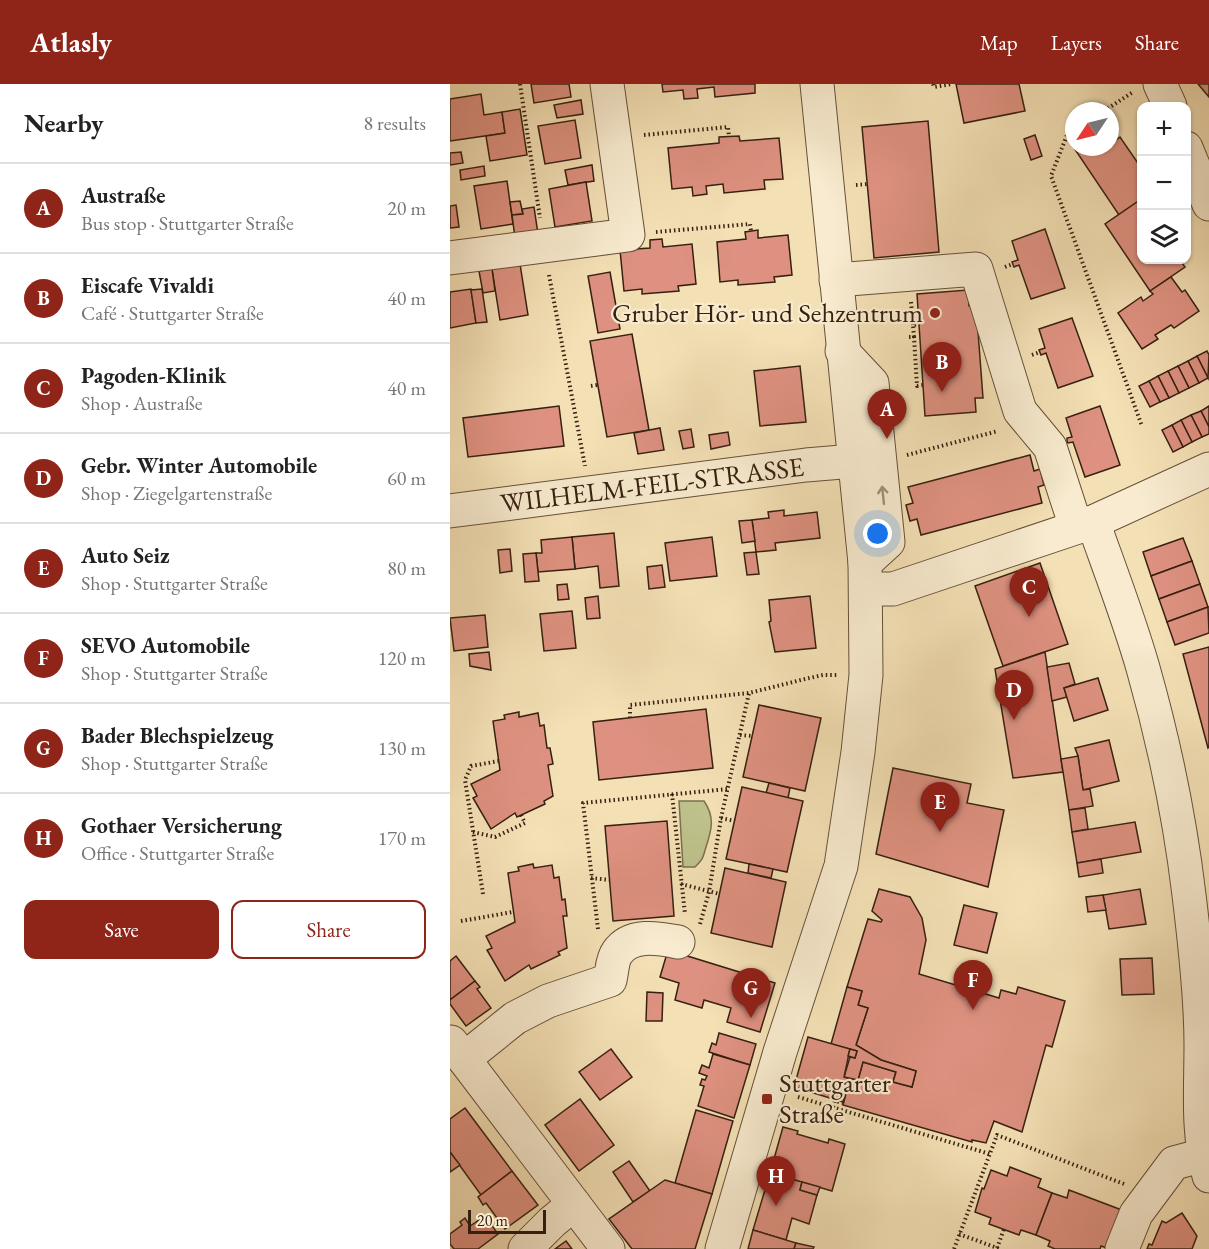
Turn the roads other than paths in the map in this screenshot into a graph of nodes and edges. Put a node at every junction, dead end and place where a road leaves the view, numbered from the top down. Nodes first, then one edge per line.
1 (607, 84) edge
2 (817, 84) edge
3 (1150, 86) edge
4 (1166, 102) edge
5 (1189, 156) edge
6 (1209, 204) edge
7 (450, 258) edge
8 (836, 280) junction
9 (867, 462) junction
10 (1209, 469) edge
11 (450, 511) edge
12 (1084, 524) junction
13 (865, 576) junction
14 (1199, 894) edge
15 (687, 929) road end
16 (457, 1050) edge
17 (1207, 1165) edge
18 (574, 1204) junction
19 (525, 1249) edge
20 (608, 1249) edge
21 (722, 1249) edge
22 (1122, 1249) edge

1 - 7 street
2 - 8 street
3 - 4 street
5 - 6 street
8 - 9 street
8 - 12 street
9 - 11 street, WILHELM-FEIL-STRASSE
9 - 13 street
10 - 12 street
12 - 13 street
12 - 14 street
13 - 21 street
14 - 17 street
15 - 16 street
16 - 18 street
17 - 22 street
18 - 19 street
18 - 20 street

